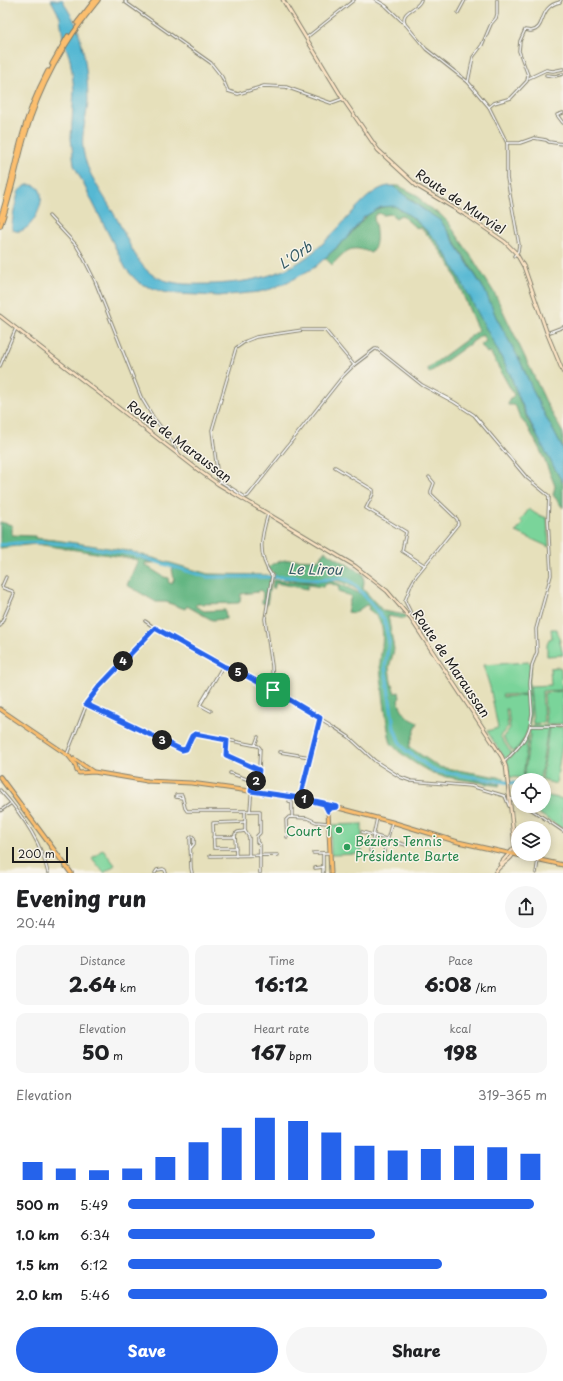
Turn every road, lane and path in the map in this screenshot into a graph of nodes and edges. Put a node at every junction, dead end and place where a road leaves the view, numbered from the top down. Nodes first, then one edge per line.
1 (95, 0) edge
2 (98, 0) edge
3 (283, 0) edge
4 (354, 0) edge
5 (376, 0) edge
6 (421, 0) edge
7 (465, 0) edge
8 (497, 0) edge
9 (562, 0) edge
10 (126, 1) edge
11 (458, 13) dead end
12 (82, 18) junction
13 (406, 25) junction
14 (306, 38) junction
15 (60, 52) junction
16 (563, 69) edge
17 (563, 74) edge
18 (546, 75) dead end
19 (529, 78) junction
20 (468, 82) junction
21 (342, 99) junction
22 (489, 107) junction
23 (563, 113) edge
24 (563, 123) edge
25 (507, 143) junction
26 (563, 144) edge
27 (49, 216) dead end
28 (0, 219) edge
29 (0, 226) edge
30 (515, 255) junction
31 (0, 316) edge
32 (563, 326) edge
33 (16, 328) junction
34 (547, 333) junction
35 (354, 365) junction
36 (0, 366) edge
37 (563, 372) edge
38 (181, 457) junction
39 (335, 466) dead end
40 (429, 477) dead end
41 (220, 481) junction
42 (218, 484) junction
43 (268, 514) junction
44 (424, 565) junction
45 (6, 576) dead end
46 (408, 616) junction
47 (145, 621) dead end
48 (0, 626) edge
49 (155, 628) junction
50 (223, 666) junction
51 (273, 690) junction
52 (86, 704) junction
53 (0, 709) edge
54 (211, 712) dead end
55 (320, 718) junction
56 (530, 726) junction
57 (563, 726) edge
58 (258, 737) dead end
59 (227, 740) junction
60 (255, 745) junction
61 (280, 752) dead end
62 (67, 755) junction
63 (310, 757) junction
64 (504, 761) junction
65 (82, 764) junction
66 (77, 767) junction
67 (86, 767) junction
68 (259, 770) junction
69 (85, 772) junction
70 (94, 772) junction
71 (230, 773) dead end
72 (0, 777) edge
73 (0, 781) edge
74 (254, 783) junction
75 (0, 790) edge
76 (251, 791) junction
77 (183, 798) dead end
78 (300, 798) junction
79 (509, 798) joint
80 (289, 801) dead end
81 (324, 803) junction
82 (11, 804) junction
83 (337, 807) junction
84 (511, 809) joint
85 (0, 811) edge
86 (245, 811) junction
87 (250, 811) junction
88 (328, 811) junction
89 (536, 813) edge
90 (292, 817) junction
91 (377, 818) junction
92 (245, 822) junction
93 (392, 822) junction
94 (328, 823) junction
95 (246, 831) junction
96 (563, 831) edge
97 (362, 832) dead end
98 (235, 836) junction
99 (373, 836) junction
100 (213, 837) junction
101 (287, 837) dead end
102 (387, 840) junction
103 (406, 845) dead end
104 (236, 848) junction
105 (190, 850) junction
106 (511, 850) edge
107 (370, 851) dead end
108 (384, 852) dead end
109 (313, 853) dead end
110 (323, 853) junction
111 (330, 853) junction
112 (508, 853) junction
113 (511, 854) edge
114 (249, 855) junction
115 (260, 855) junction
116 (278, 855) dead end
117 (210, 856) dead end
118 (236, 856) junction
119 (511, 858) edge
120 (538, 861) edge
121 (543, 861) edge
122 (563, 861) edge
123 (562, 865) edge
124 (323, 867) junction
125 (315, 868) dead end
126 (48, 873) edge
127 (69, 873) edge
128 (155, 873) edge
129 (166, 873) edge
130 (192, 873) edge
131 (260, 873) edge
132 (323, 873) edge
133 (331, 873) edge
134 (493, 873) edge
135 (536, 873) edge

1 - 12 highway
2 - 12 highway
3 - 14 main road, Route de Murviel
4 - 14 street
5 - 13 street
6 - 13 street
7 - 11 street
8 - 20 street
9 - 19 street
10 - 21 street
12 - 15 highway
13 - 20 street
14 - 21 main road, Route de Murviel
15 - 28 highway
15 - 29 highway
16 - 19 street
17 - 18 street
19 - 22 street
20 - 22 street
21 - 30 main road, Route de Murviel
22 - 25 street
23 - 24 street
25 - 26 street
25 - 30 street
27 - 38 street
30 - 34 main road, Route de Murviel
31 - 33 main road, Route de Maraussan
32 - 34 street
33 - 36 street
33 - 38 main road, Route de Maraussan
34 - 37 main road, Route de Murviel
35 - 41 street
35 - 41 street
35 - 56 street
38 - 42 main road, Route de Maraussan
39 - 44 street
40 - 44 street
41 - 42 street
42 - 43 main road, Route de Maraussan
43 - 46 main road, Route de Maraussan
43 - 51 street
44 - 46 street
45 - 48 street
46 - 64 main road, Route de Maraussan
47 - 49 street
49 - 50 street
49 - 52 street
50 - 51 street
50 - 54 street
51 - 55 street
52 - 59 street
52 - 62 street
53 - 62 main road
55 - 63 street
55 - 84 street
56 - 57 street
56 - 64 street
58 - 60 street
59 - 60 street
59 - 68 street
60 - 68 street
61 - 63 street
62 - 65 main road
62 - 66 main road
63 - 78 street
64 - 79 main road, Route de Maraussan
65 - 66 main road
65 - 67 main road
66 - 69 main road
67 - 69 main road
67 - 70 main road
68 - 74 street
69 - 70 main road
70 - 76 main road
71 - 74 street
72 - 127 highway
73 - 127 highway
74 - 76 street
75 - 82 street
76 - 78 main road
76 - 87 street
77 - 86 street
78 - 81 main road
79 - 84 main road, Route de Maraussan
80 - 90 street
81 - 83 main road
81 - 88 main road
82 - 85 street
82 - 126 street
83 - 88 main road
83 - 91 main road
86 - 87 street
86 - 92 street
87 - 115 street
88 - 94 main road
89 - 96 street
90 - 94 street
90 - 101 street
91 - 93 main road
91 - 99 street
92 - 95 street
92 - 100 street
93 - 102 street
93 - 112 main road
94 - 111 main road
95 - 98 street
95 - 114 street
97 - 99 street
98 - 100 street
98 - 104 street
99 - 102 street
99 - 107 street
100 - 104 street
102 - 103 street
102 - 108 street
104 - 118 street
105 - 105 street
105 - 130 street
106 - 112 main road
109 - 110 street
110 - 111 street
110 - 124 street
111 - 133 main road
112 - 113 main road
112 - 134 main road
114 - 115 street
114 - 118 street
115 - 116 street
115 - 131 street
117 - 118 street
119 - 134 main road
120 - 135 street
121 - 123 main road
122 - 123 street
124 - 125 street
124 - 132 street
128 - 129 street

